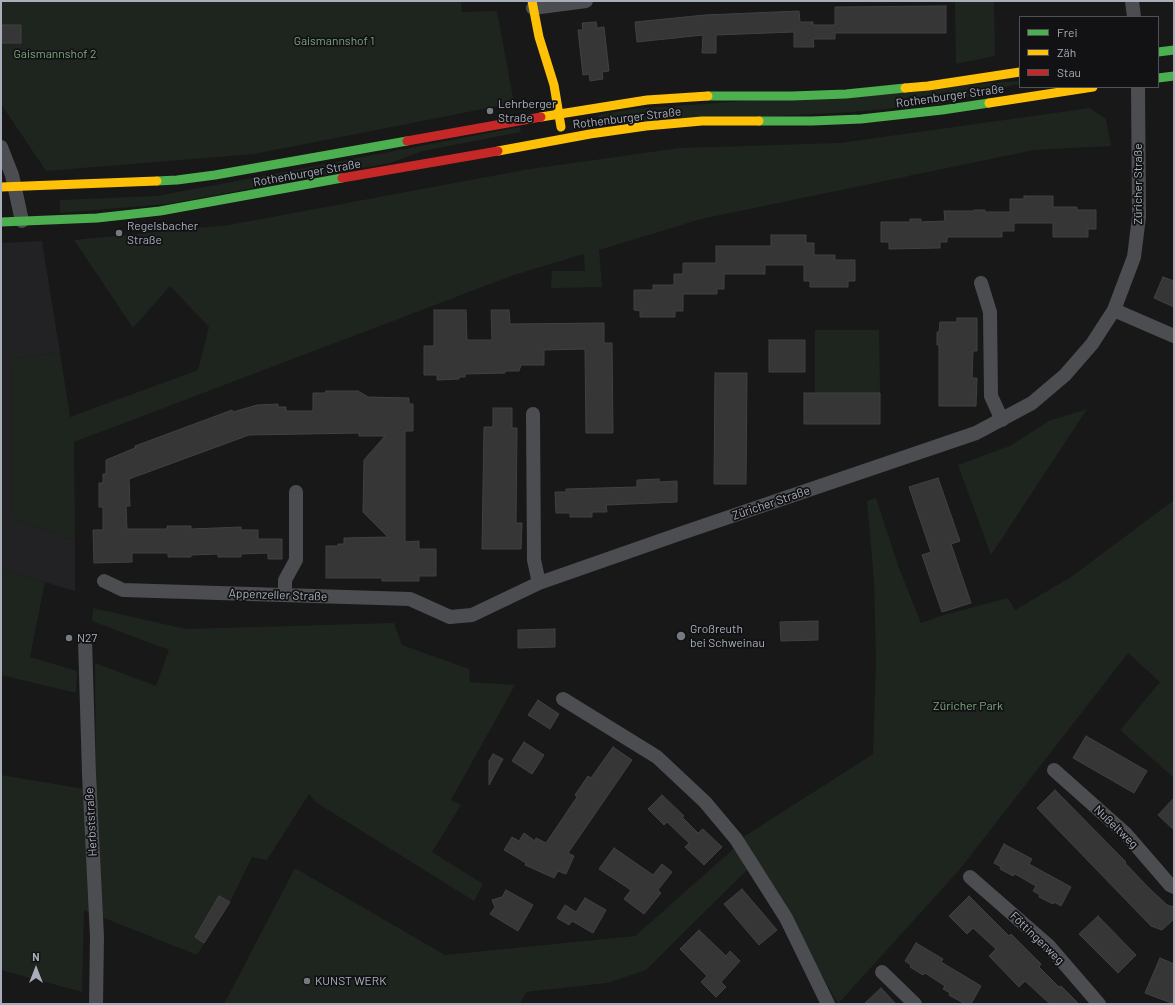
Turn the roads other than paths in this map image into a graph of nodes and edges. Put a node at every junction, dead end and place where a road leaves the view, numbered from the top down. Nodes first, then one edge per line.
1 (586, 1) edge
2 (1132, 1) edge
3 (532, 5) edge
4 (1134, 16) edge
5 (1174, 50) edge
6 (1159, 52) edge
7 (1019, 72) edge
8 (1174, 76) edge
9 (1159, 78) edge
10 (1086, 88) edge
11 (1138, 88) edge
12 (559, 114) junction
13 (562, 139) junction
14 (1, 147) edge
15 (8, 186) edge
16 (22, 221) junction
17 (1, 222) edge
18 (981, 283) dead end
19 (1114, 310) junction
20 (1174, 336) edge
21 (533, 414) dead end
22 (1002, 420) junction
23 (296, 492) dead end
24 (104, 581) dead end
25 (539, 583) junction
26 (285, 595) junction
27 (450, 617) joint
28 (85, 640) dead end
29 (563, 699) dead end
30 (1054, 770) dead end
31 (970, 877) dead end
32 (1174, 887) edge
33 (882, 972) dead end
34 (96, 1004) edge
35 (828, 1004) edge
36 (915, 1004) edge
37 (1099, 1004) edge

1 - 3 street
2 - 4 street
3 - 12 main road
5 - 6 main road
7 - 12 main road, Rothenburger Straße
8 - 9 main road
10 - 13 main road, Rothenburger Straße
11 - 19 street, Züricher Straße
12 - 13 main road
12 - 15 main road, Rothenburger Straße
13 - 16 main road, Rothenburger Straße
14 - 15 street
15 - 16 street
16 - 17 main road, Rothenburger Straße
18 - 22 street
19 - 20 street
19 - 22 street, Züricher Straße
21 - 25 street
22 - 25 street, Züricher Straße
23 - 26 street
24 - 26 street, Appenzeller Straße
25 - 27 street, Züricher Straße
26 - 27 street, Appenzeller Straße
28 - 34 street, Herbststraße
29 - 35 street
30 - 32 street, Nußeltweg
31 - 37 street, Föttingerweg
33 - 36 street

